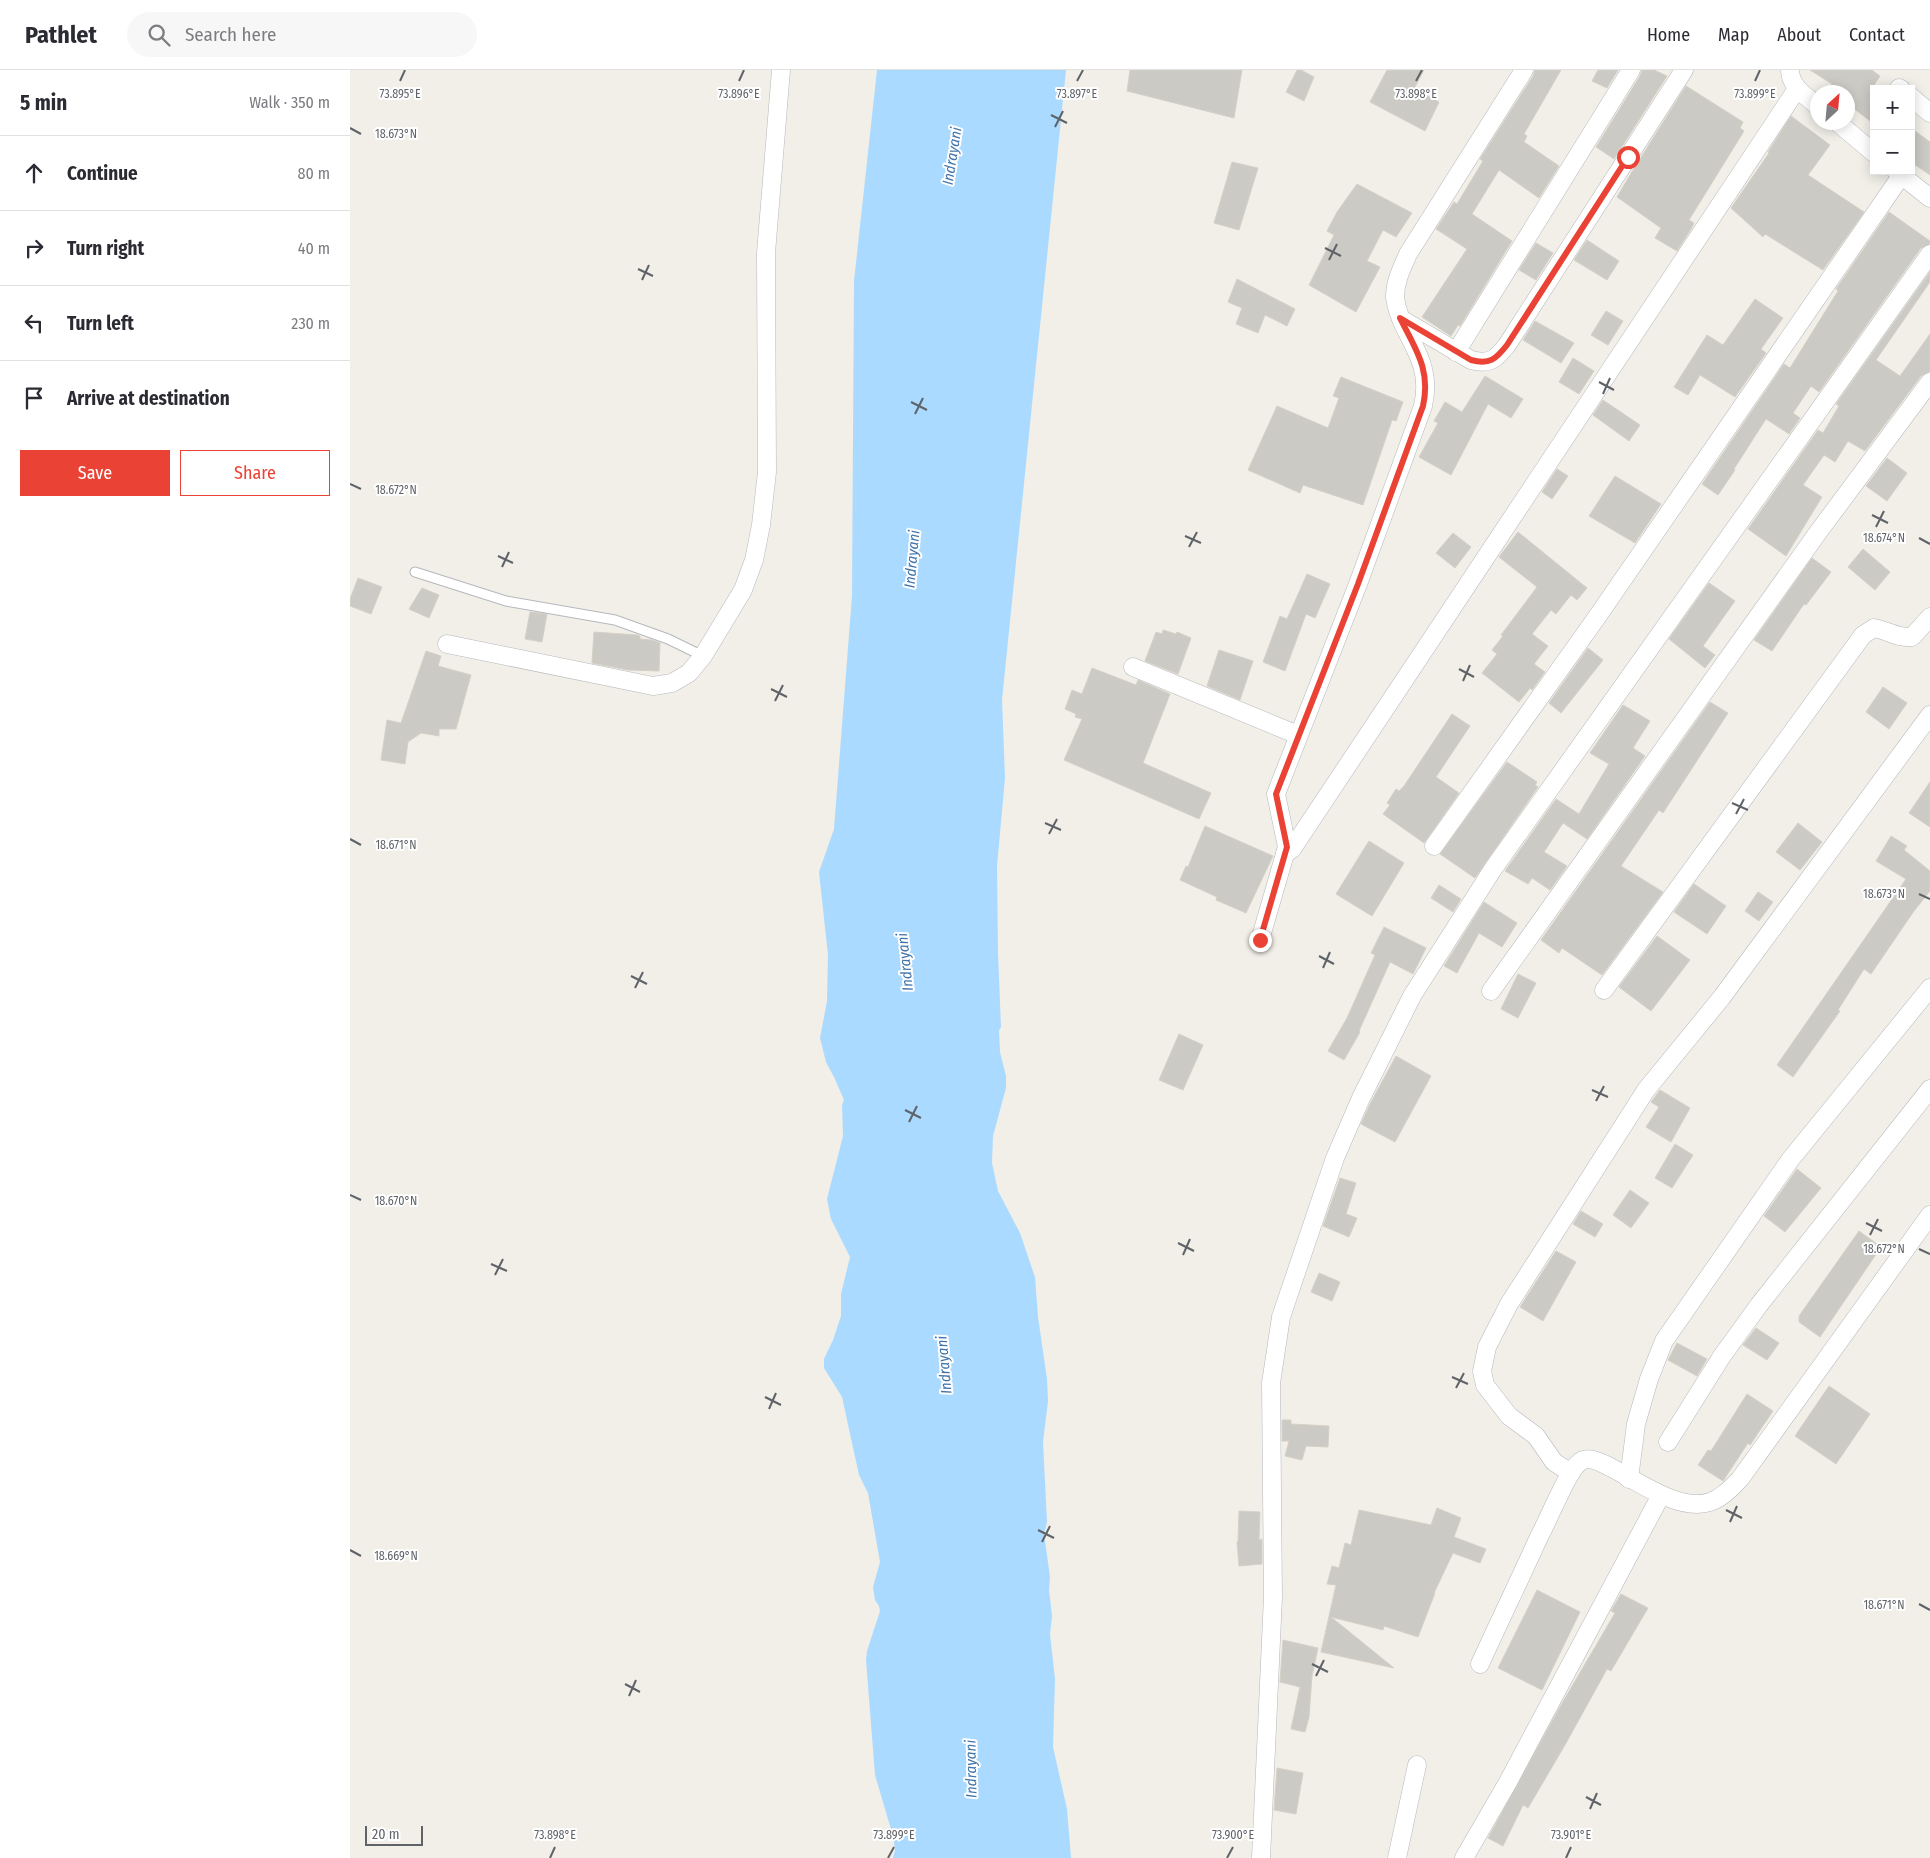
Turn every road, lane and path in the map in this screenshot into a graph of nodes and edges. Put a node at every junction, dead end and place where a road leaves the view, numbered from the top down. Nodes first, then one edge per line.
1 (781, 70) edge
2 (1631, 70) edge
3 (1684, 70) edge
4 (1522, 71) edge
5 (1789, 71) edge
6 (1797, 89) junction
7 (1810, 100) edge
8 (1915, 100) edge
9 (1930, 113) edge
10 (1847, 130) edge
11 (1870, 150) edge
12 (1898, 175) edge
13 (1901, 175) edge
14 (1930, 198) edge
15 (1930, 254) edge
16 (1400, 318) junction
17 (1456, 352) junction
18 (1930, 382) edge
19 (415, 572) dead end
20 (1930, 617) edge
21 (448, 644) dead end
22 (703, 656) junction
23 (1133, 667) dead end
24 (1930, 715) edge
25 (1298, 735) junction
26 (1434, 846) dead end
27 (1285, 854) junction
28 (1260, 940) dead end
29 (1930, 988) edge
30 (1604, 990) dead end
31 (1491, 991) dead end
32 (1930, 1089) edge
33 (1930, 1215) edge
34 (1668, 1442) dead end
35 (1571, 1473) junction
36 (1629, 1479) junction
37 (1661, 1495) junction
38 (1480, 1664) dead end
39 (1417, 1765) dead end
40 (1261, 1858) edge
41 (1397, 1858) edge
42 (1464, 1858) edge

1 - 22 street
2 - 17 street
3 - 17 street
4 - 16 street
5 - 6 street
6 - 7 street
6 - 27 street
8 - 9 street
10 - 11 street
12 - 26 street
13 - 14 street
15 - 40 street
16 - 17 street
16 - 25 street
18 - 31 street
19 - 22 lane
20 - 30 street
21 - 22 street
23 - 25 street
24 - 35 street
25 - 27 street
27 - 28 street
29 - 36 street
32 - 34 street
33 - 37 street
35 - 36 street
35 - 38 street
36 - 37 street
37 - 42 street
39 - 41 street

